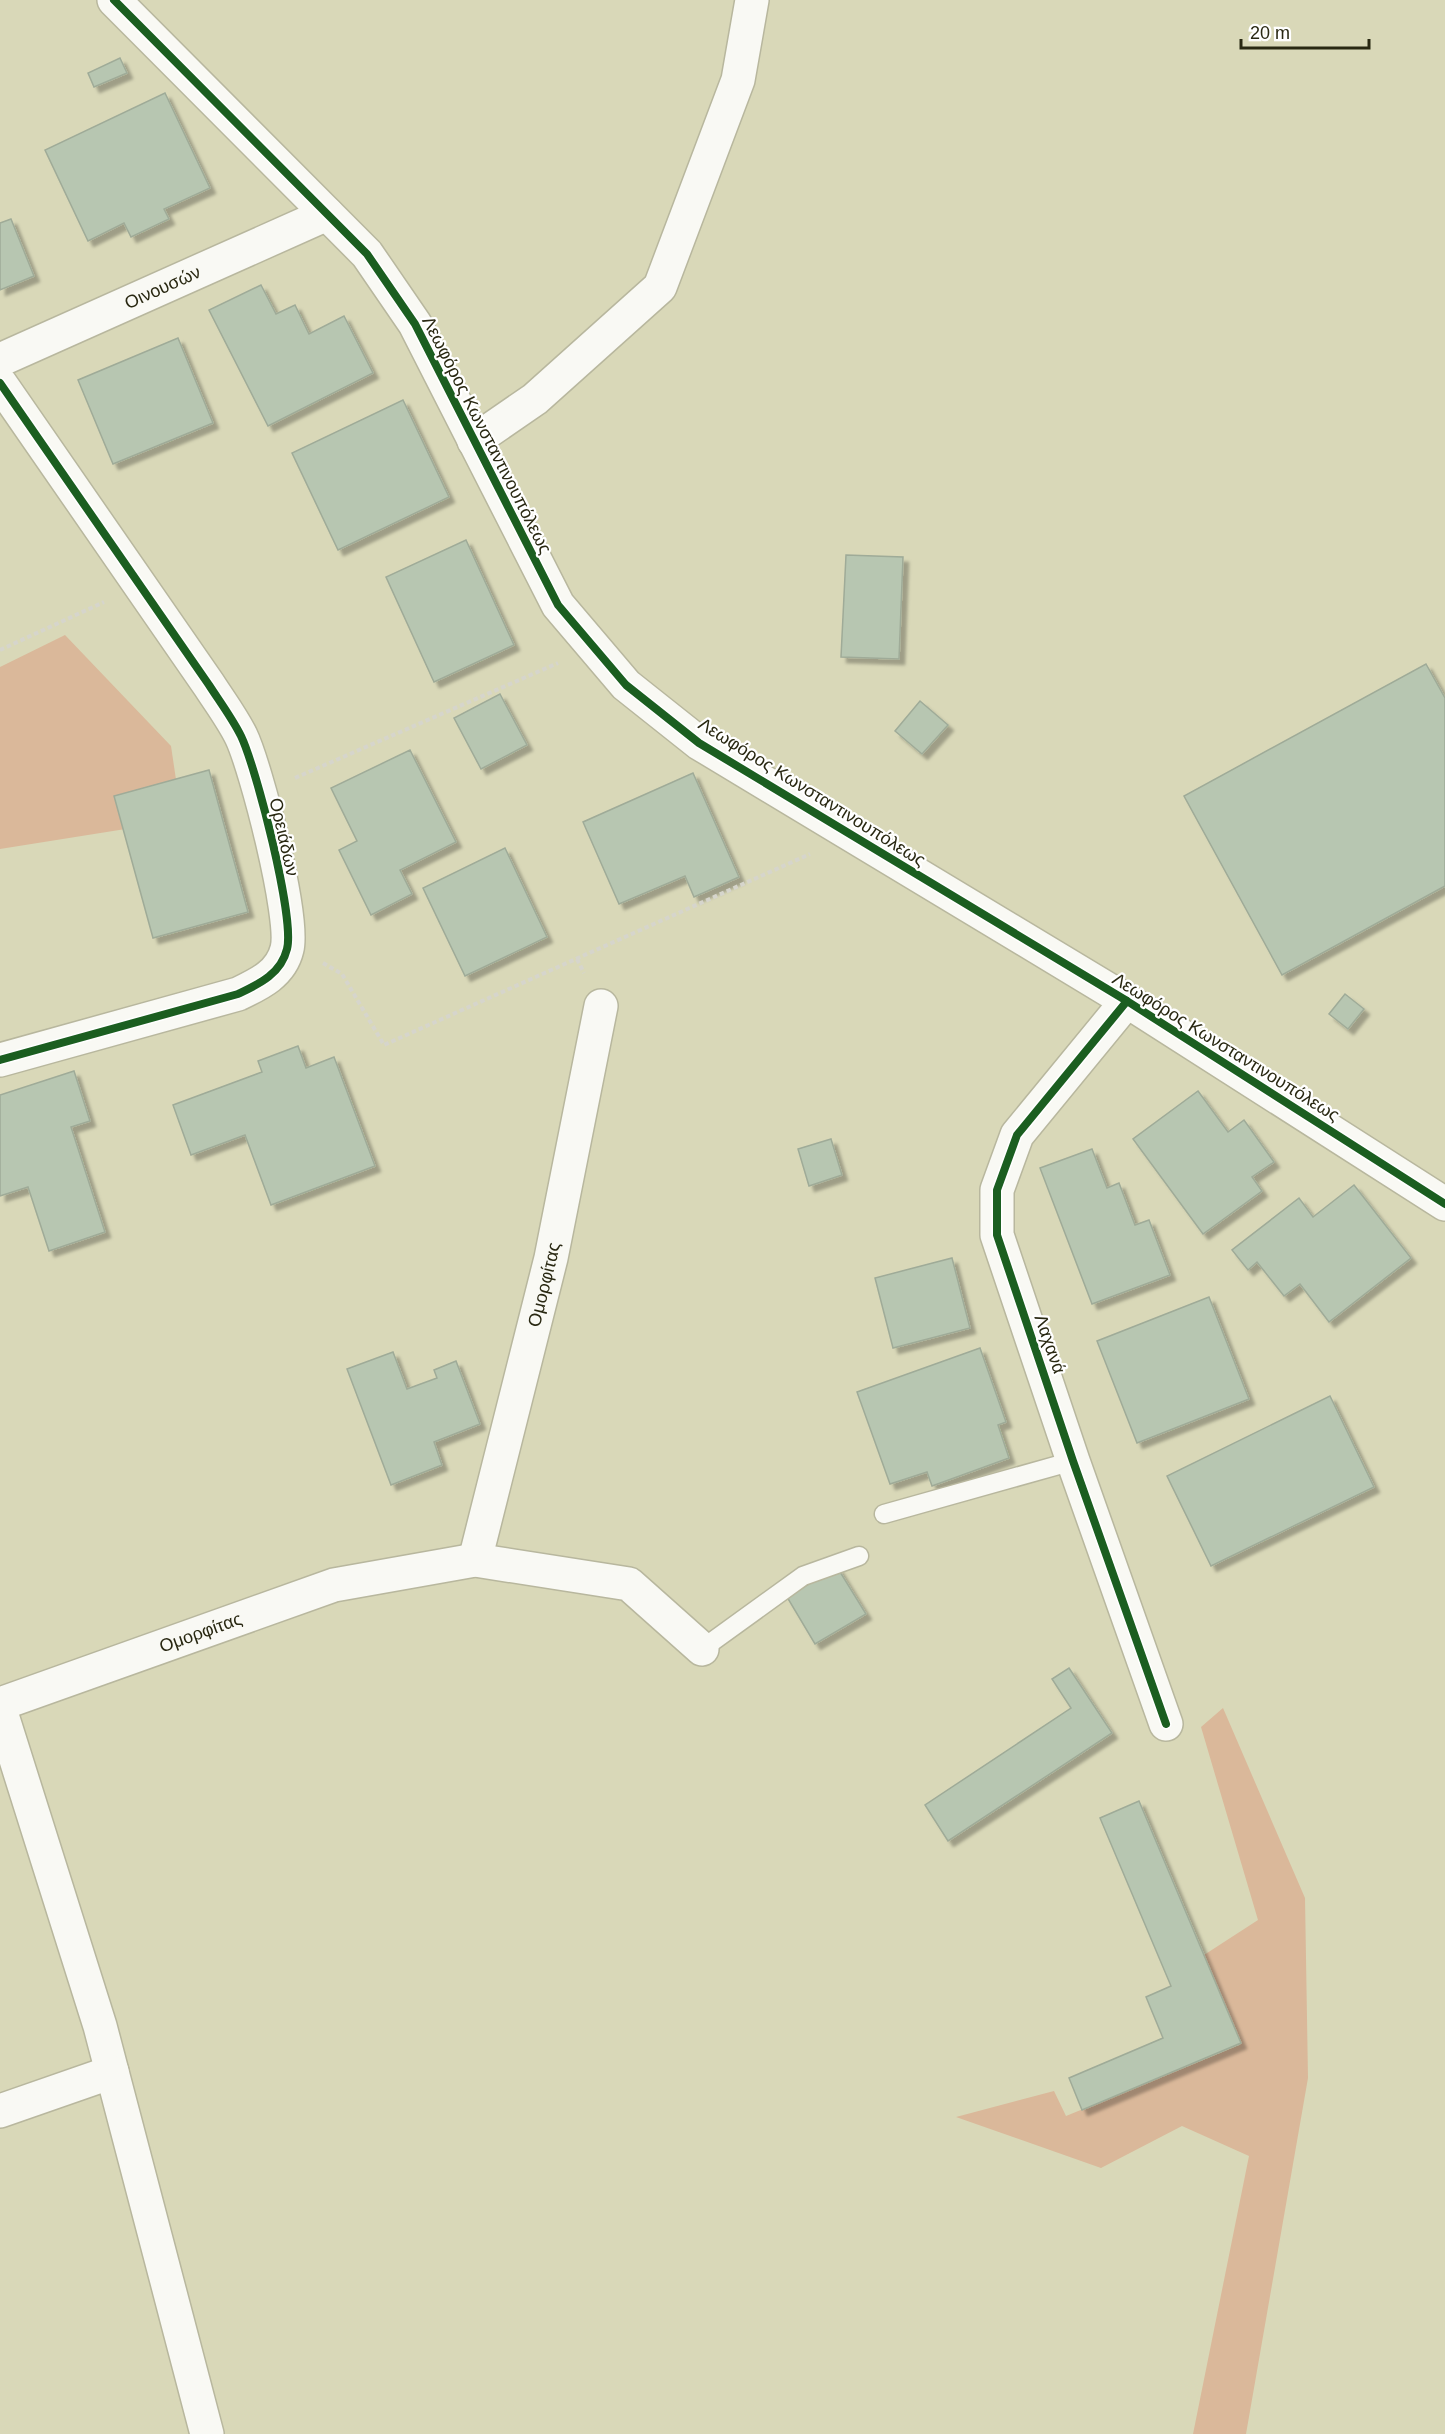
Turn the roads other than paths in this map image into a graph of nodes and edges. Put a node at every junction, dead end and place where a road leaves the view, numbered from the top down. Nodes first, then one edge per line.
1 (114, 0) edge
2 (752, 0) edge
3 (327, 214) junction
4 (0, 360) edge
5 (0, 383) edge
6 (474, 441) junction
7 (1127, 1001) junction
8 (601, 1006) dead end
9 (0, 1060) edge
10 (1445, 1204) edge
11 (1073, 1461) junction
12 (884, 1514) dead end
13 (859, 1556) dead end
14 (475, 1560) junction
15 (702, 1649) joint
16 (0, 1706) edge
17 (1166, 1724) dead end
18 (112, 2072) junction
19 (0, 2111) edge
20 (207, 2434) edge

1 - 3 street, Λεωφόρος Κωνσταντινουπόλεως
2 - 6 street
3 - 4 street, Οινουσών
3 - 6 street, Λεωφόρος Κωνσταντινουπόλεως
5 - 9 street, Ορειάδων
6 - 7 street, Λεωφόρος Κωνσταντινουπόλεως
7 - 10 street, Λεωφόρος Κωνσταντινουπόλεως
7 - 11 street, Λαχανά
8 - 14 street, Ομορφίτας
11 - 12 lane
11 - 17 street, Λαχανά
13 - 15 lane
14 - 15 street, Ομορφίτας
14 - 16 street, Ομορφίτας
16 - 18 street
18 - 19 street
18 - 20 street

